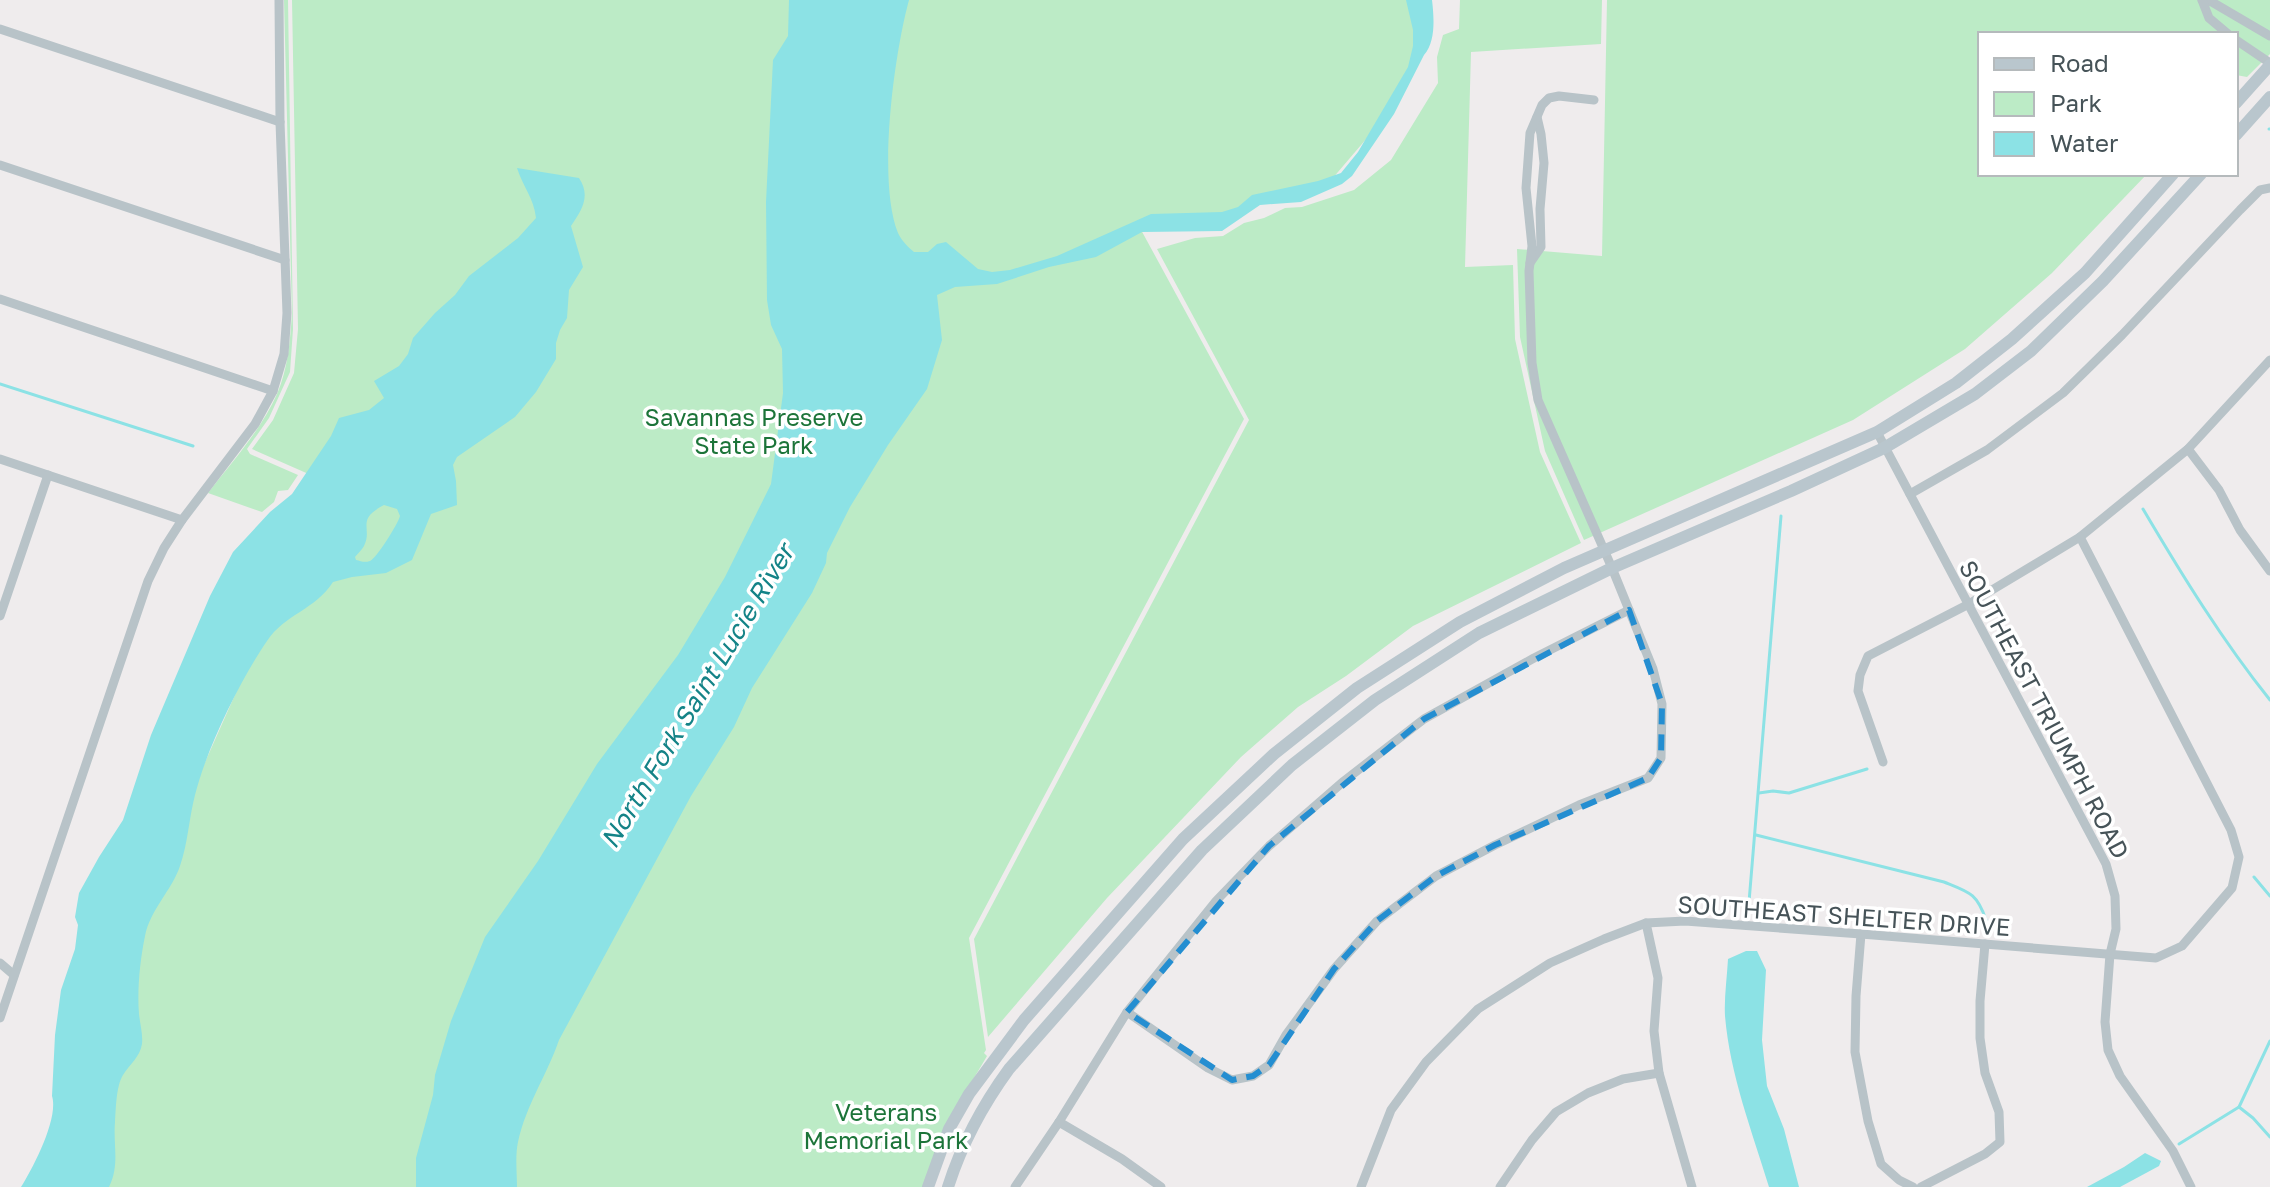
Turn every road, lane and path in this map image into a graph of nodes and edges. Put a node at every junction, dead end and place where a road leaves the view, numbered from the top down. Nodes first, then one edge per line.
1 (279, 0) edge
2 (2254, 27) junction
3 (0, 29) edge
4 (2226, 32) edge
5 (2270, 36) edge
6 (2239, 42) edge
7 (2270, 64) edge
8 (2270, 97) edge
9 (1594, 100) dead end
10 (2238, 101) edge
11 (1537, 117) junction
12 (280, 122) junction
13 (2238, 133) edge
14 (0, 165) edge
15 (2171, 176) edge
16 (2199, 176) edge
17 (1527, 178) junction
18 (1544, 179) junction
19 (2270, 188) edge
20 (285, 260) junction
21 (1530, 263) junction
22 (0, 299) edge
23 (2270, 360) edge
24 (273, 391) junction
25 (1877, 432) junction
26 (1884, 448) junction
27 (2188, 449) junction
28 (0, 459) edge
29 (48, 475) junction
30 (1910, 494) junction
31 (182, 520) junction
32 (2080, 537) junction
33 (1604, 551) junction
34 (1612, 568) junction
35 (2270, 571) edge
36 (1967, 605) junction
37 (1629, 610) junction
38 (0, 616) edge
39 (1883, 762) dead end
40 (1646, 923) junction
41 (1861, 934) junction
42 (1985, 944) junction
43 (2110, 954) junction
44 (0, 963) edge
45 (14, 975) junction
46 (1127, 1012) junction
47 (0, 1018) edge
48 (1659, 1073) junction
49 (1059, 1122) junction
50 (928, 1187) edge
51 (948, 1187) edge
52 (1015, 1187) edge
53 (1161, 1187) edge
54 (1361, 1187) edge
55 (1500, 1187) edge
56 (1692, 1187) edge
57 (1913, 1187) edge
58 (1921, 1187) edge
59 (2191, 1187) edge

1 - 12 street
2 - 4 street
2 - 5 street
2 - 6 street
3 - 12 street
6 - 7 street
7 - 10 main road
8 - 13 main road
9 - 11 street
11 - 17 street
11 - 18 street
12 - 20 street
14 - 20 street
15 - 25 main road
16 - 26 main road
17 - 18 street
17 - 21 street
18 - 21 street
19 - 30 street
20 - 24 street
21 - 33 street
22 - 24 street
23 - 27 street
24 - 31 street
25 - 26 street, SOUTHEAST TRIUMPH ROAD
25 - 33 main road
26 - 30 street, SOUTHEAST TRIUMPH ROAD
26 - 34 main road
27 - 32 street
27 - 35 street
28 - 29 street
29 - 31 street
29 - 38 street
30 - 36 street, SOUTHEAST TRIUMPH ROAD
31 - 45 street
32 - 36 street
32 - 43 street, SOUTHEAST SHELTER DRIVE
33 - 34 street
33 - 50 main road
34 - 37 street
34 - 51 main road
36 - 39 street
36 - 43 street, SOUTHEAST TRIUMPH ROAD
37 - 46 street
37 - 46 street
40 - 41 street, SOUTHEAST SHELTER DRIVE
40 - 48 street
40 - 54 street, SOUTHEAST SHELTER DRIVE
41 - 42 street, SOUTHEAST SHELTER DRIVE
41 - 57 street
42 - 43 street, SOUTHEAST SHELTER DRIVE
42 - 58 street
43 - 59 street, SOUTHEAST TRIUMPH ROAD
44 - 45 street
45 - 47 street
46 - 49 street
48 - 55 street
48 - 56 street
49 - 52 street
49 - 53 street

